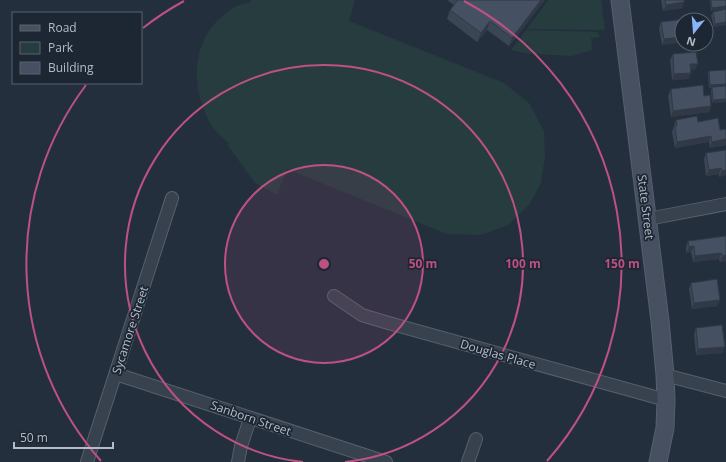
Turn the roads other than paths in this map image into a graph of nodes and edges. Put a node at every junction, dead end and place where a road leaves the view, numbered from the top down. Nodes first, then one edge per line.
1 (620, 0) edge
2 (172, 198) dead end
3 (726, 204) edge
4 (648, 219) junction
5 (334, 296) dead end
6 (116, 374) junction
7 (665, 375) junction
8 (726, 391) edge
9 (666, 400) junction
10 (250, 419) junction
11 (476, 439) dead end
12 (87, 462) edge
13 (238, 462) edge
14 (386, 462) edge
15 (468, 462) edge
16 (658, 462) edge

1 - 4 street, State Street
2 - 6 street, Sycamore Street
3 - 4 street
4 - 7 street, State Street
5 - 9 street, Douglas Place
6 - 10 street, Sanborn Street
6 - 12 street, Sycamore Street
7 - 8 street
7 - 9 street, State Street
9 - 16 street, State Street
10 - 13 street
10 - 14 street, Sanborn Street
11 - 15 street

